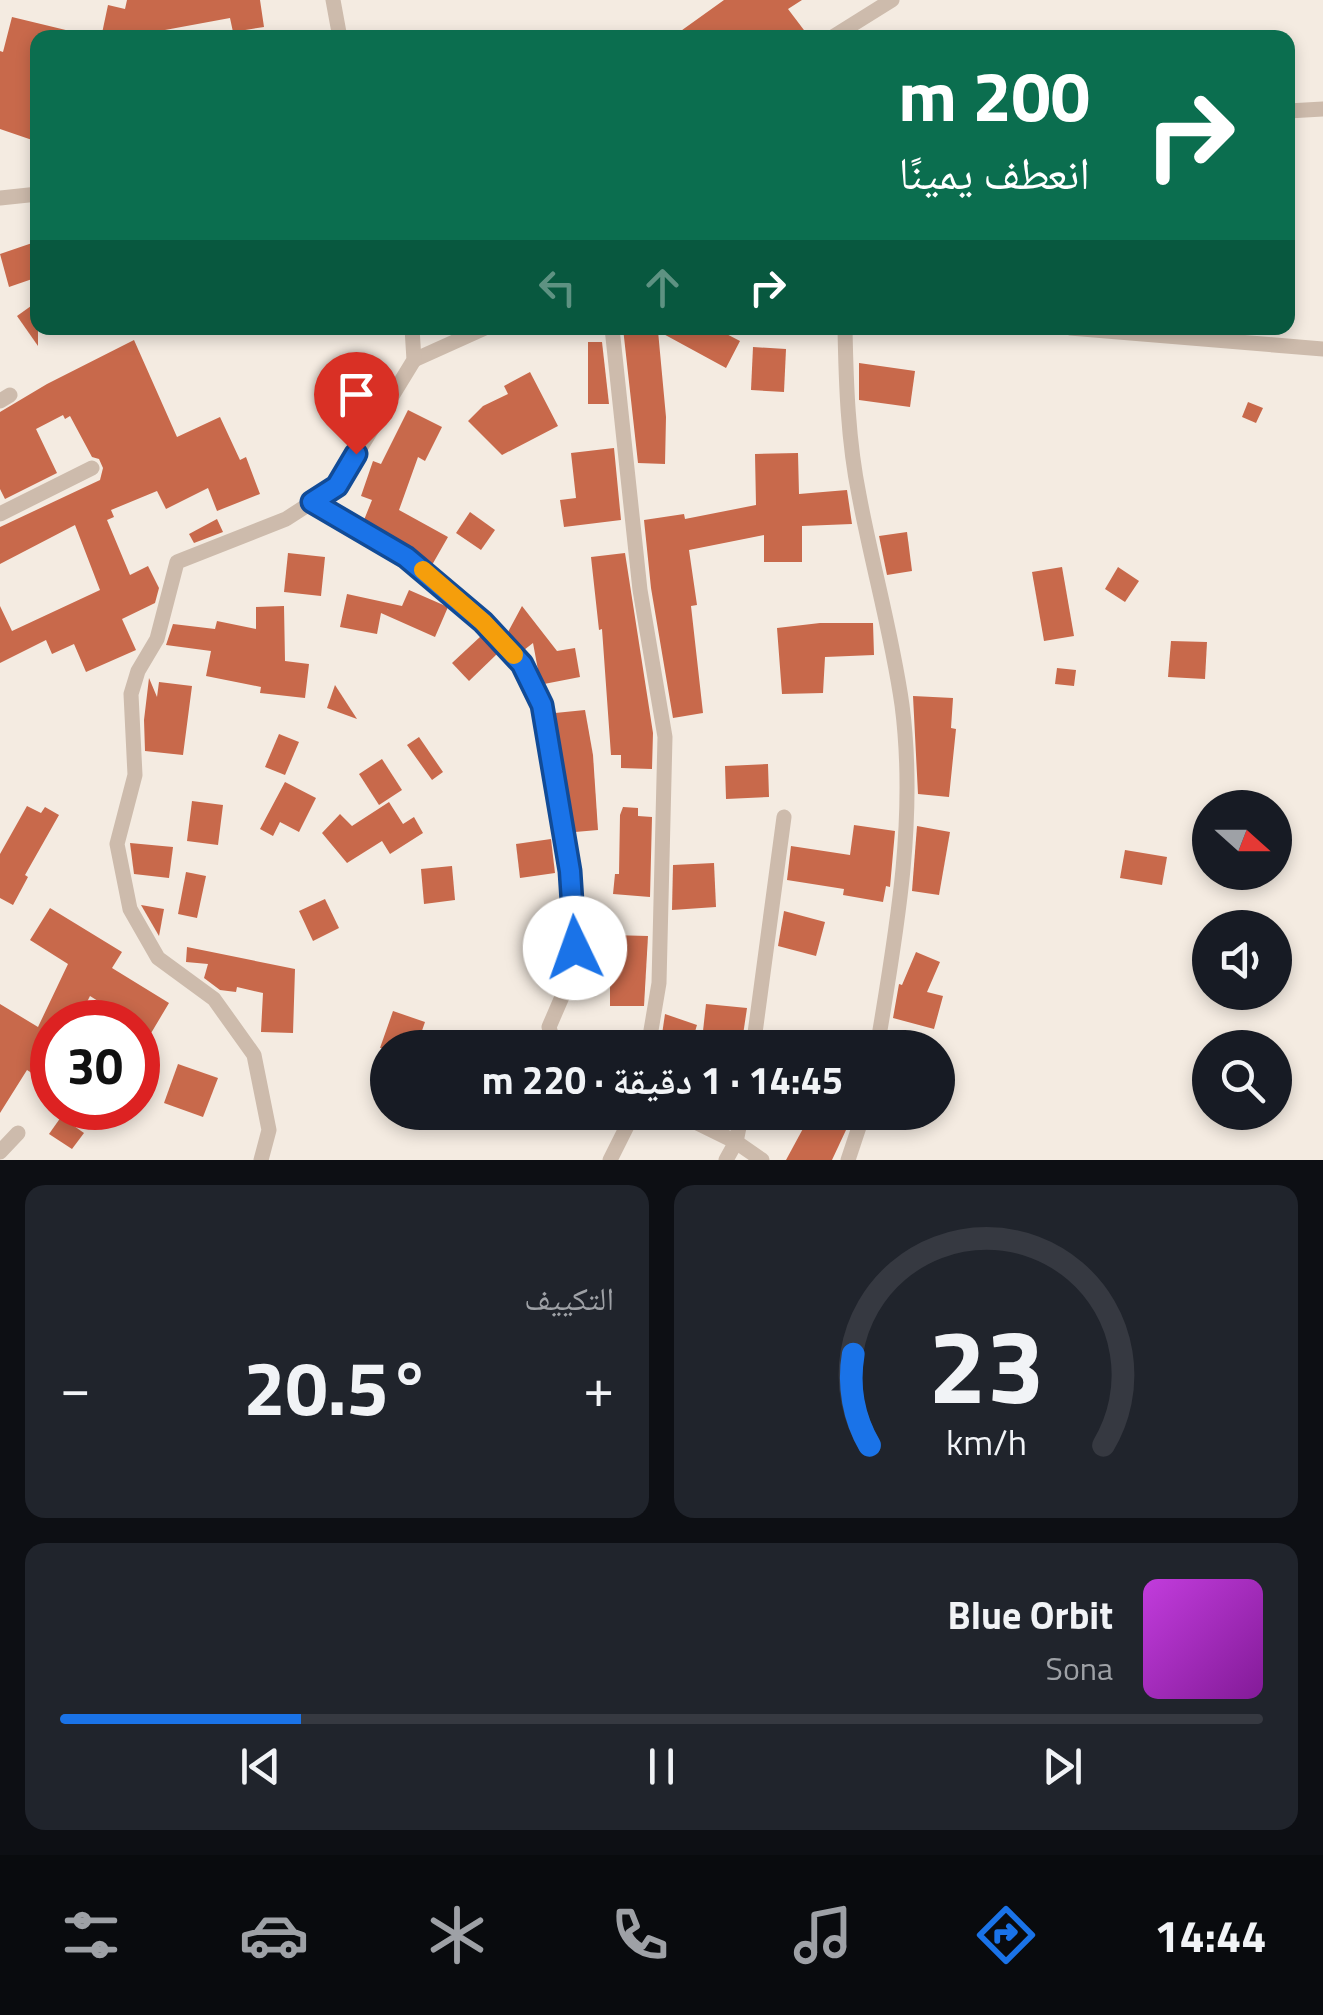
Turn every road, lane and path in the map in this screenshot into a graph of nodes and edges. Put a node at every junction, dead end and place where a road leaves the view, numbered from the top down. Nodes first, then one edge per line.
1 (333, 0) edge
2 (892, 0) edge
3 (339, 30) edge
4 (844, 30) edge
5 (1323, 109) edge
6 (1295, 110) edge
7 (30, 195) edge
8 (0, 198) edge
9 (412, 335) edge
10 (469, 335) edge
11 (613, 335) edge
12 (845, 335) edge
13 (1154, 335) edge
14 (1323, 349) edge
15 (414, 360) junction
16 (92, 468) dead end
17 (312, 502) junction
18 (0, 514) edge
19 (784, 816) dead end
20 (550, 1030) edge
21 (651, 1030) edge
22 (755, 1030) edge
23 (880, 1030) edge
24 (625, 1130) edge
25 (712, 1130) edge
26 (738, 1130) edge
27 (858, 1130) edge
28 (18, 1133) dead end
29 (736, 1142) junction
30 (0, 1152) edge
31 (261, 1160) edge
32 (610, 1160) edge
33 (726, 1160) edge
34 (762, 1160) edge
35 (848, 1160) edge

1 - 3 street
2 - 4 street
5 - 6 street
7 - 8 street
9 - 15 street
10 - 15 street
11 - 21 street
12 - 23 street
13 - 14 street
15 - 17 street
16 - 18 street
17 - 20 street
17 - 31 street
19 - 22 street
24 - 32 street
25 - 29 street
26 - 29 street
27 - 35 street
28 - 30 street
29 - 33 street
29 - 34 street

